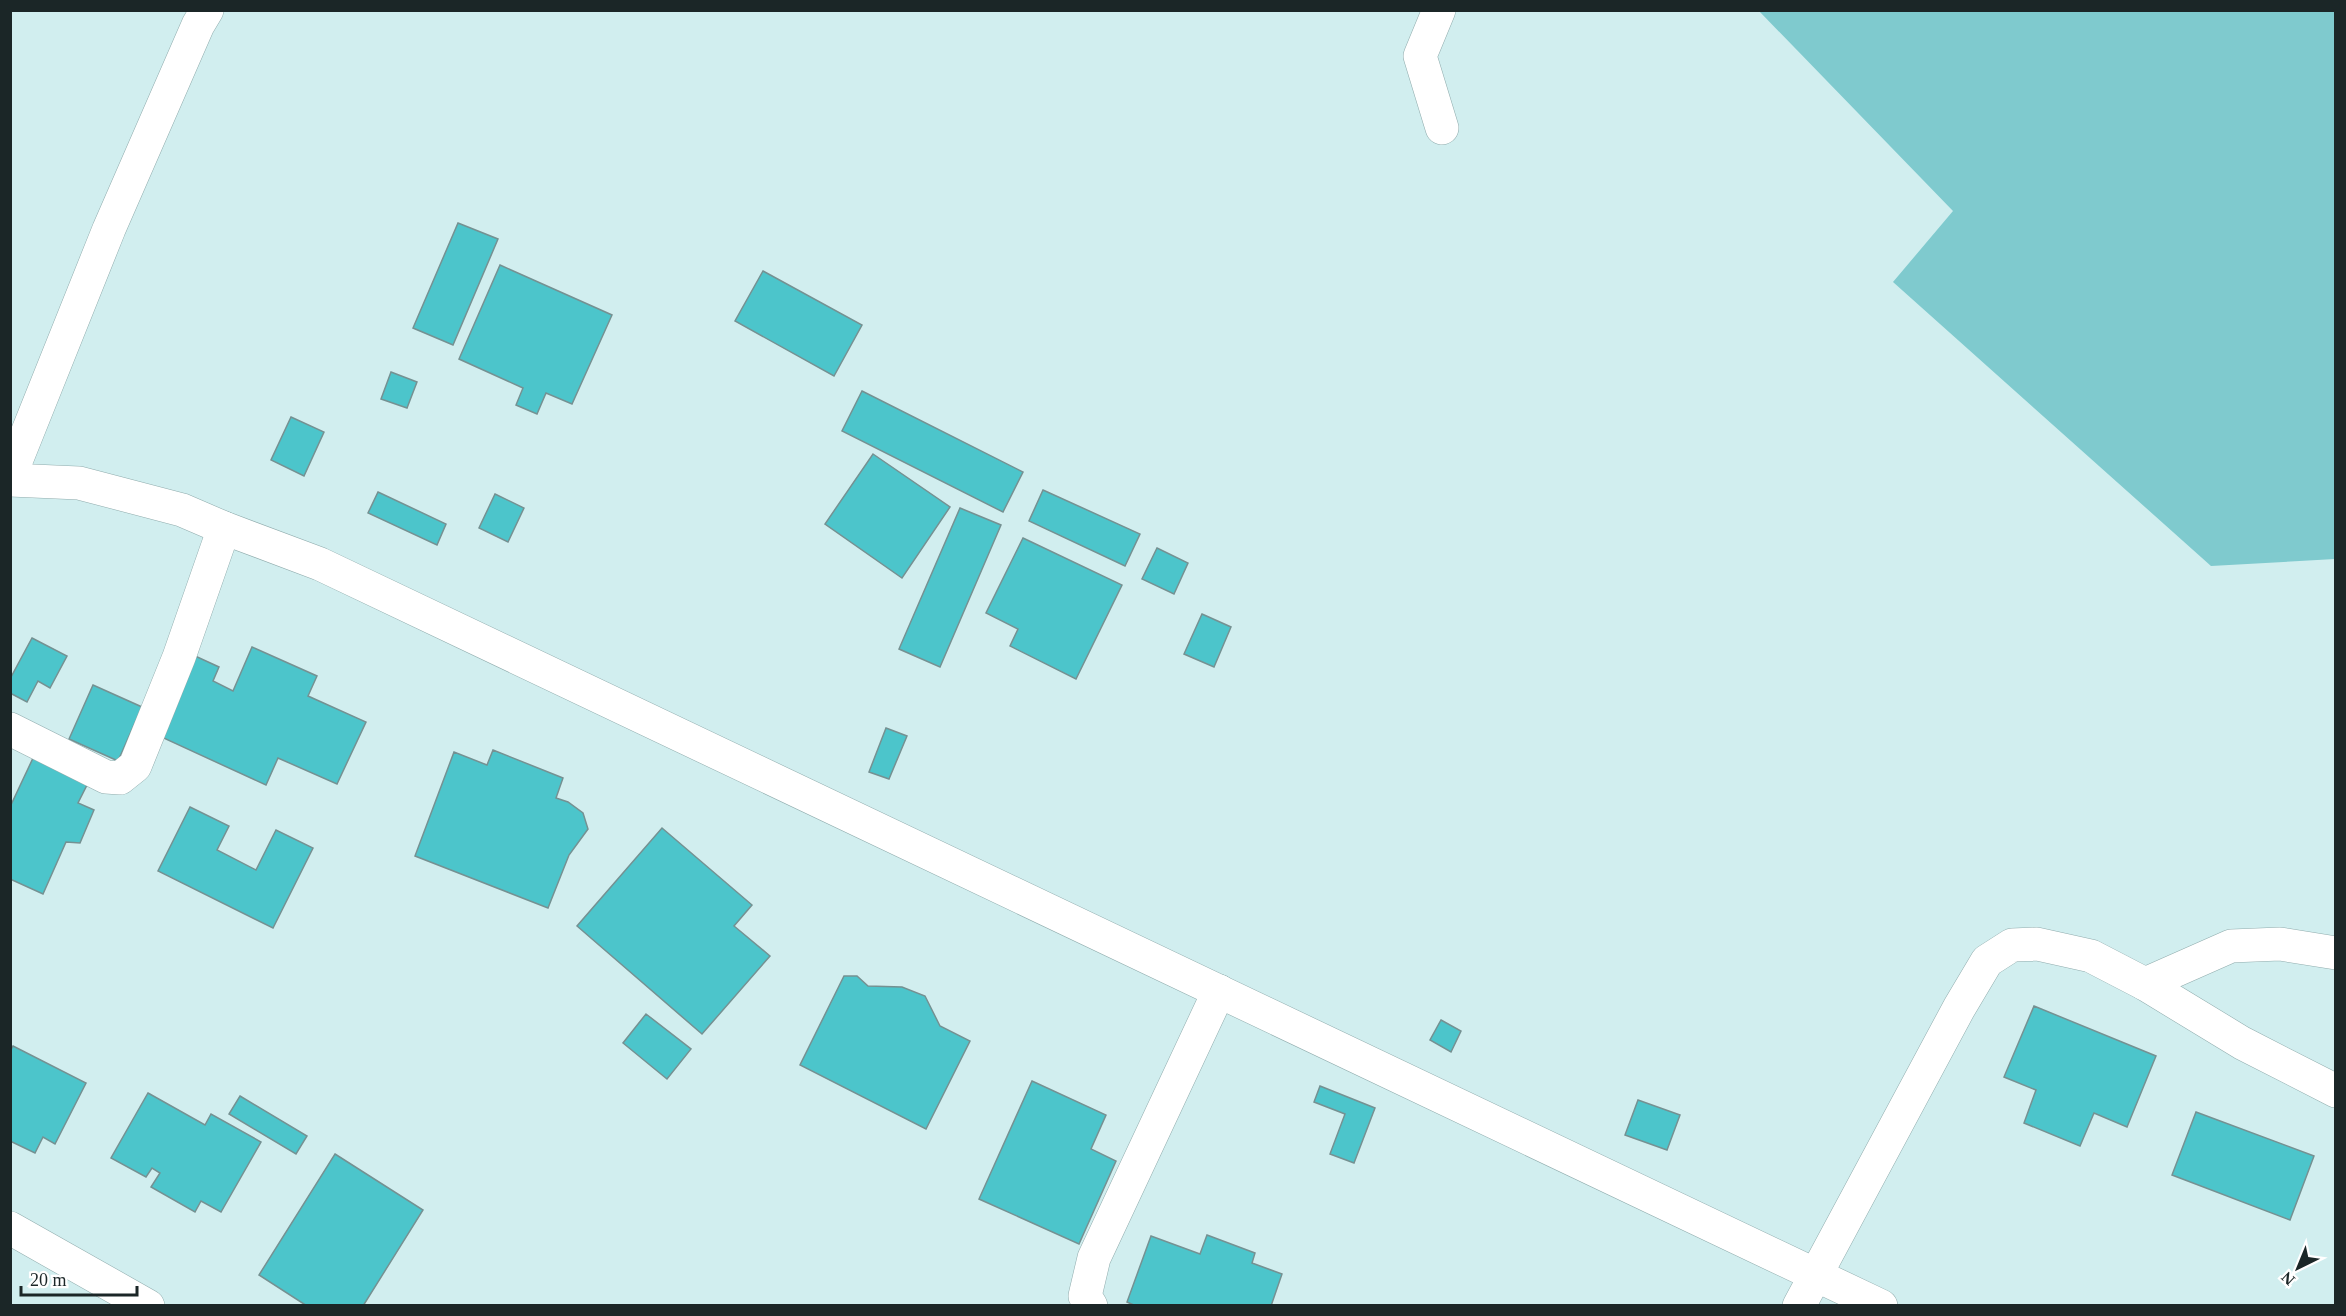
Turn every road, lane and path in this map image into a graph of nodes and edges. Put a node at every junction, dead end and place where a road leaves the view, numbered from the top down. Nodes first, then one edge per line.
1 (207, 10) edge
2 (1439, 10) edge
3 (1442, 128) dead end
4 (10, 478) edge
5 (224, 528) junction
6 (10, 729) edge
7 (2336, 953) edge
8 (2145, 984) junction
9 (1219, 991) junction
10 (2336, 1091) edge
11 (10, 1228) edge
12 (1817, 1275) junction
13 (148, 1305) edge
14 (1091, 1305) edge
15 (1799, 1305) edge
16 (1881, 1305) edge

1 - 4 street
2 - 3 street
4 - 5 street
5 - 6 street
5 - 9 street
7 - 8 street
8 - 10 street
8 - 12 street
9 - 12 street
9 - 14 street
11 - 13 street
12 - 15 street
12 - 16 street

